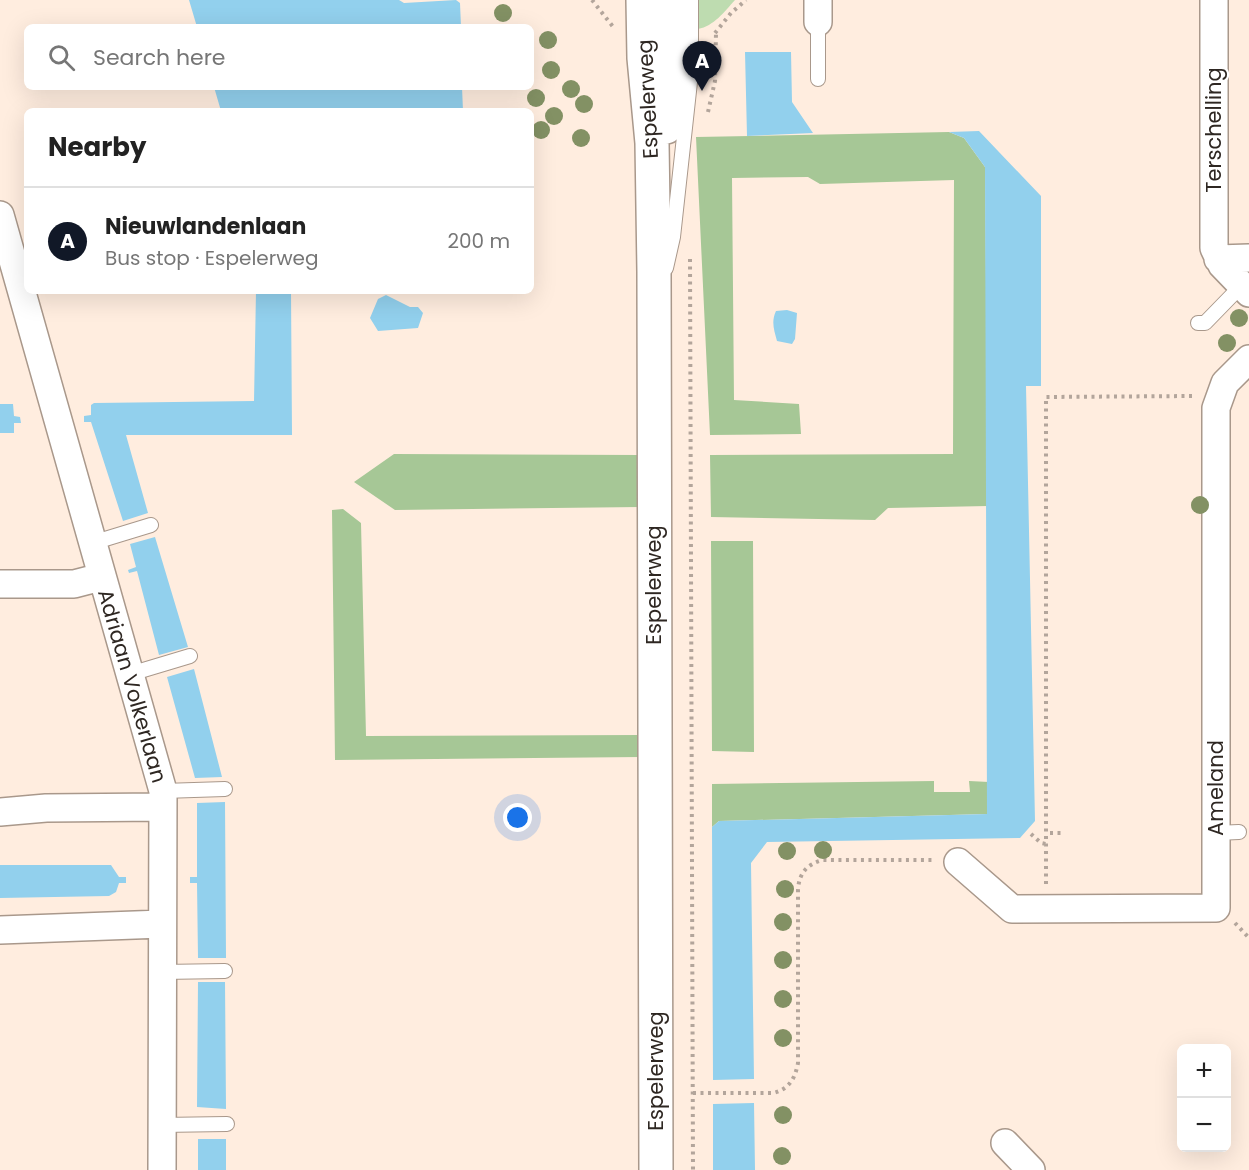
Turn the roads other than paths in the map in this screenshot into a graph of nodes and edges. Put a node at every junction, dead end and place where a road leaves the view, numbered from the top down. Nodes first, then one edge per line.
1 (643, 0) edge
2 (673, 0) edge
3 (691, 0) edge
4 (1214, 0) edge
5 (818, 11) edge
6 (818, 79) dead end
7 (0, 215) edge
8 (4, 246) edge
9 (1249, 258) edge
10 (1218, 259) junction
11 (678, 261) junction
12 (1245, 290) edge
13 (1197, 323) dead end
14 (1249, 359) edge
15 (151, 525) dead end
16 (92, 543) junction
17 (101, 577) junction
18 (0, 584) edge
19 (190, 656) dead end
20 (130, 674) junction
21 (225, 789) dead end
22 (163, 799) junction
23 (0, 812) edge
24 (958, 862) road end
25 (162, 924) junction
26 (0, 930) edge
27 (225, 971) dead end
28 (162, 972) junction
29 (227, 1124) dead end
30 (161, 1125) junction
31 (1005, 1143) dead end
32 (162, 1170) edge
33 (656, 1170) edge
34 (670, 1170) edge
35 (1031, 1170) edge

1 - 33 main road, Espelerweg
2 - 11 main road, Espelerweg
3 - 11 lane, Espelerweg
4 - 10 street, Terschelling
5 - 6 lane
7 - 8 street, Adriaan Volkerlaan
8 - 16 street, Adriaan Volkerlaan
9 - 10 street
10 - 12 street
11 - 34 main road, Espelerweg
12 - 13 lane
14 - 24 street, Ameland
15 - 16 lane
16 - 17 street, Adriaan Volkerlaan
17 - 18 street
17 - 20 street, Adriaan Volkerlaan
19 - 20 lane
20 - 22 street, Adriaan Volkerlaan
21 - 22 lane
22 - 23 street
22 - 25 street, Adriaan Volkerlaan
25 - 26 street
25 - 28 street, Adriaan Volkerlaan
27 - 28 lane
28 - 30 street, Adriaan Volkerlaan
29 - 30 lane
30 - 32 street, Adriaan Volkerlaan
31 - 35 street

